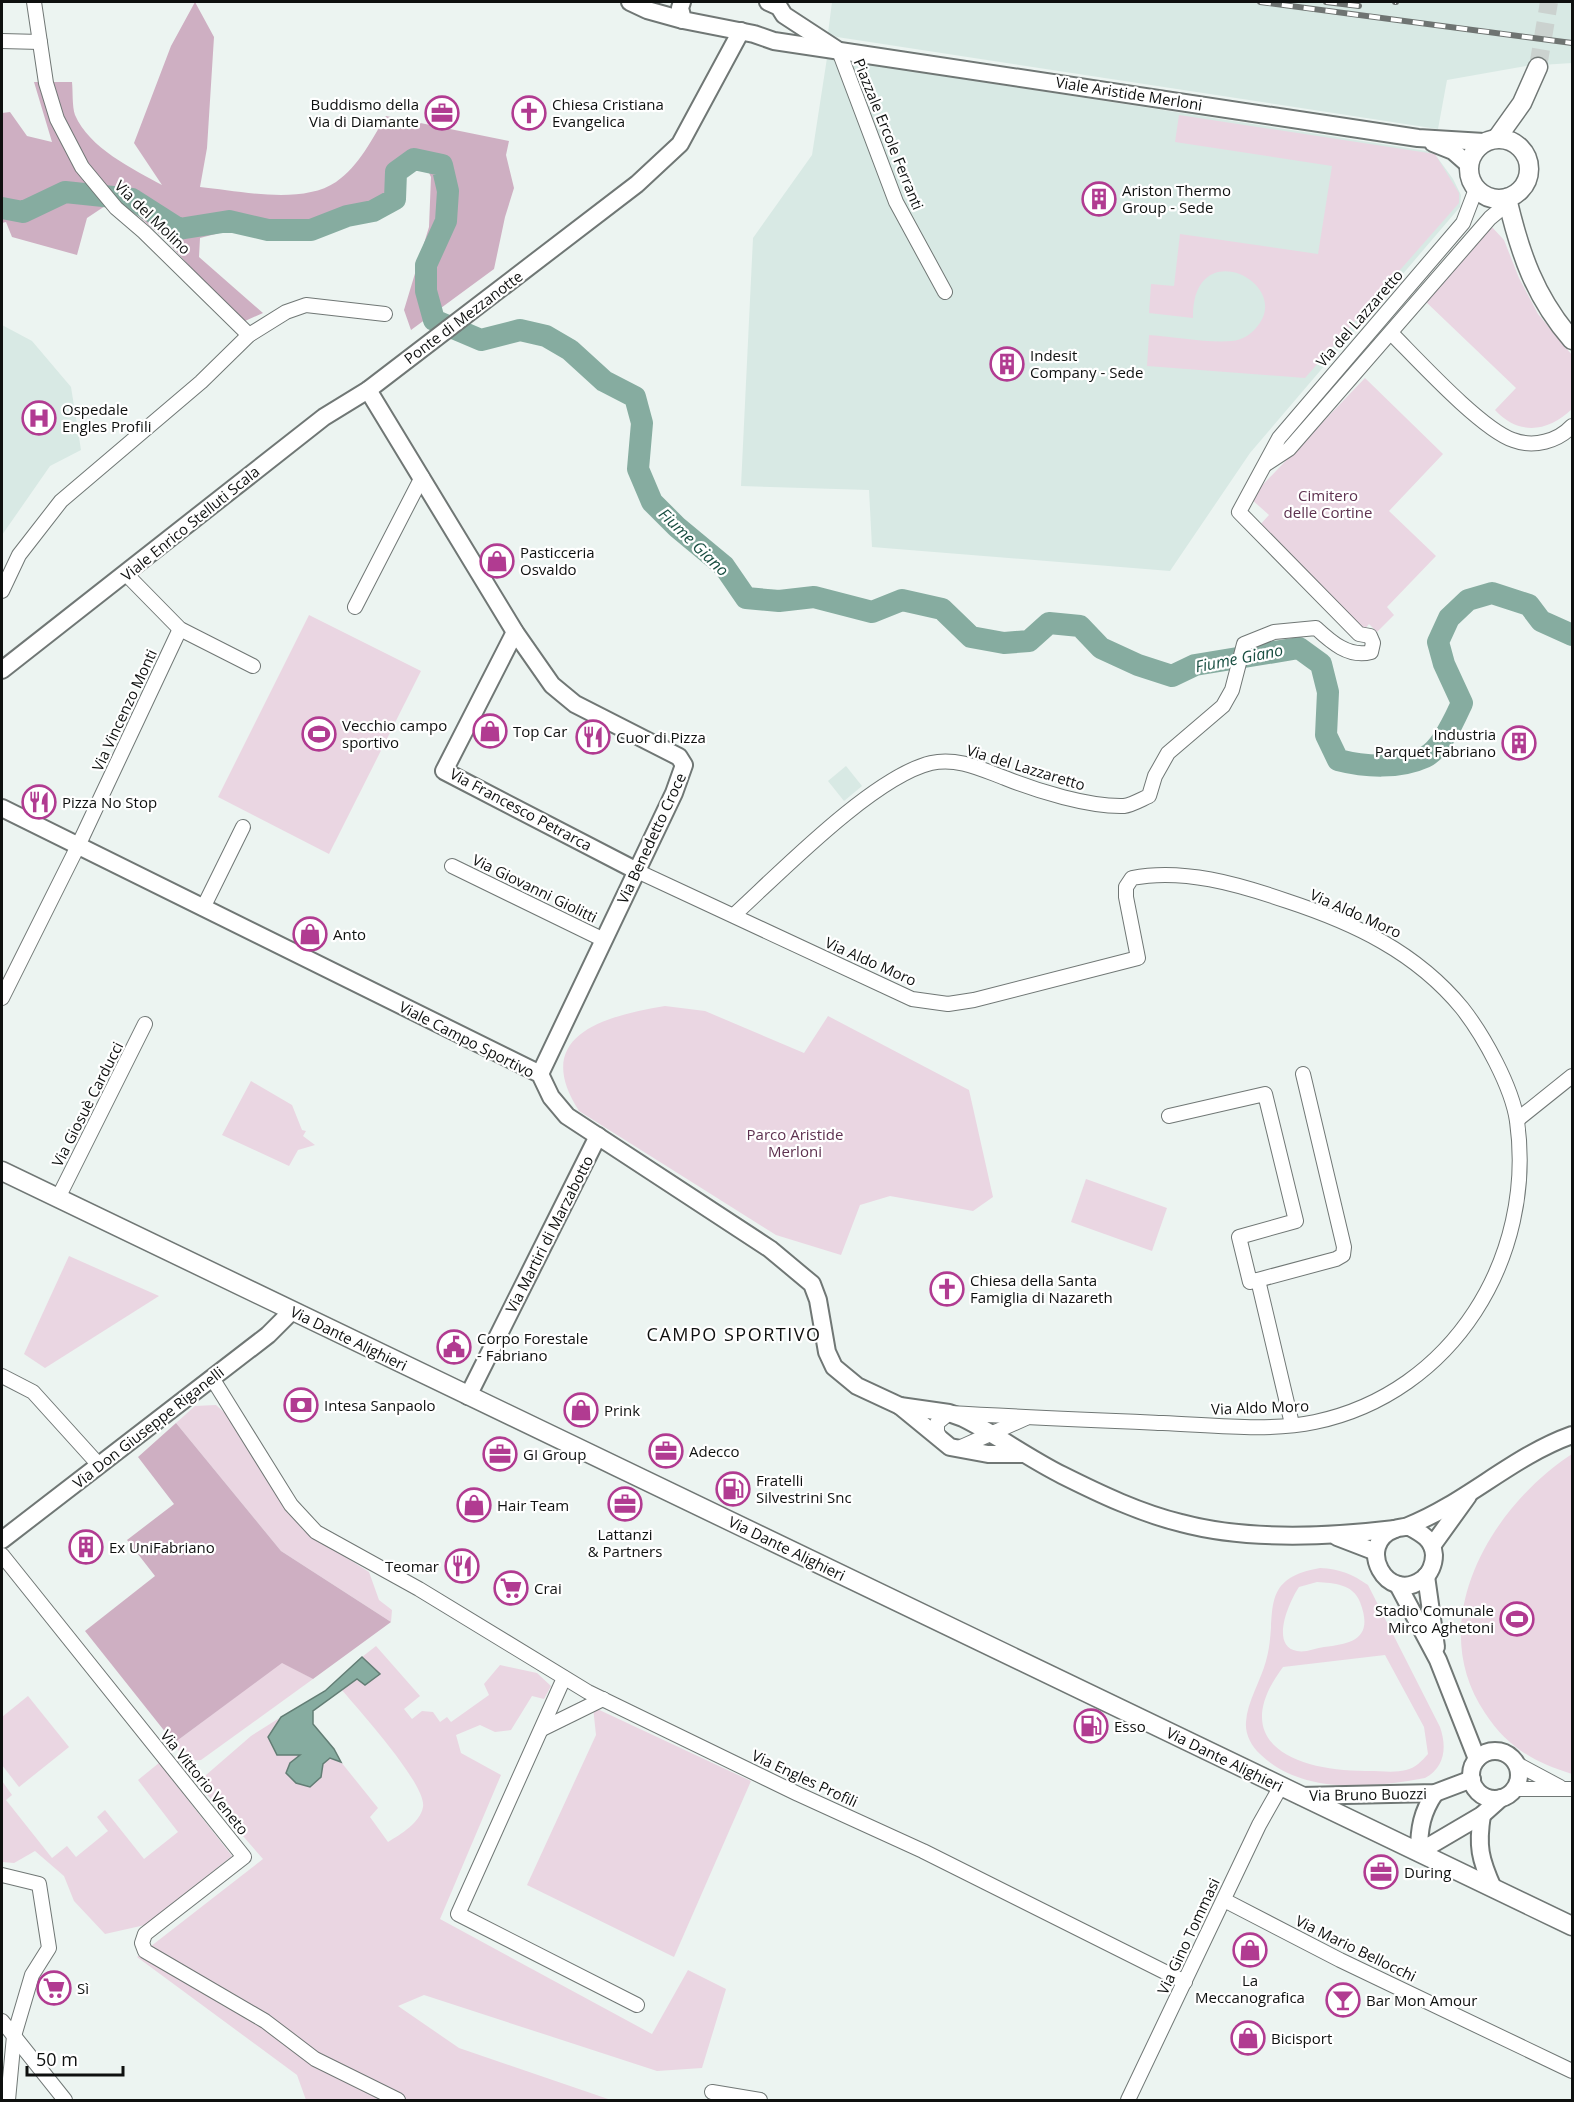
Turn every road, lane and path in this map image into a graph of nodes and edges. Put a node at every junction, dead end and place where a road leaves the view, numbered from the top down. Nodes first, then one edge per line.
1 (34, 2) edge
2 (633, 2) edge
3 (682, 2) edge
4 (768, 2) edge
5 (783, 15) junction
6 (683, 20) junction
7 (722, 28) junction
8 (741, 31) junction
9 (764, 37) junction
10 (2, 41) edge
11 (40, 42) junction
12 (839, 51) junction
13 (725, 55) junction
14 (1538, 67) tunnel mouth
15 (1418, 138) junction
16 (1491, 140) junction
17 (1469, 165) junction
18 (1476, 189) junction
19 (1508, 200) junction
20 (945, 292) dead end
21 (385, 314) dead end
22 (1391, 333) junction
23 (249, 335) junction
24 (1572, 340) edge
25 (382, 379) joint
26 (368, 390) junction
27 (1572, 426) edge
28 (1262, 467) junction
29 (422, 477) junction
30 (126, 574) junction
31 (2, 591) edge
32 (355, 606) dead end
33 (180, 629) junction
34 (515, 632) junction
35 (253, 666) dead end
36 (2, 670) edge
37 (2, 808) edge
38 (243, 827) dead end
39 (78, 846) junction
40 (452, 866) dead end
41 (637, 871) junction
42 (203, 908) junction
43 (734, 915) junction
44 (604, 940) junction
45 (2, 998) edge
46 (145, 1024) dead end
47 (540, 1074) junction
48 (1303, 1074) dead end
49 (1572, 1076) edge
50 (1169, 1116) dead end
51 (1516, 1120) junction
52 (598, 1137) junction
53 (2, 1171) edge
54 (58, 1198) junction
55 (1258, 1280) junction
56 (292, 1311) junction
57 (2, 1376) edge
58 (212, 1378) junction
59 (468, 1396) junction
60 (900, 1406) junction
61 (949, 1413) junction
62 (1028, 1417) junction
63 (1292, 1424) junction
64 (991, 1434) junction
65 (1572, 1435) edge
66 (941, 1440) junction
67 (959, 1448) junction
68 (1023, 1454) junction
69 (99, 1466) junction
70 (1471, 1492) junction
71 (1402, 1527) junction
72 (1333, 1536) junction
73 (2, 1540) edge
74 (1432, 1546) junction
75 (1376, 1552) junction
76 (2, 1555) edge
77 (1426, 1576) junction
78 (1398, 1585) junction
79 (1438, 1660) junction
80 (564, 1678) junction
81 (603, 1700) junction
82 (1461, 1717) junction
83 (542, 1729) junction
84 (1495, 1751) junction
85 (1477, 1759) junction
86 (1516, 1764) junction
87 (1472, 1779) junction
88 (1281, 1786) junction
89 (1567, 1788) edge
90 (1435, 1793) junction
91 (1508, 1793) junction
92 (1300, 1796) junction
93 (1482, 1815) junction
94 (1419, 1851) junction
95 (2, 1875) edge
96 (1493, 1888) junction
97 (1224, 1900) junction
98 (1572, 1926) edge
99 (1185, 1983) junction
100 (637, 2005) dead end
101 (2, 2021) edge
102 (14, 2036) junction
103 (1572, 2072) edge
104 (712, 2092) dead end
105 (8, 2100) edge
106 (65, 2100) edge
107 (398, 2100) edge
108 (760, 2100) edge
109 (1128, 2100) edge

1 - 11 street, Via del Molino
2 - 6 street, Viale Aristide Merloni
3 - 6 street
4 - 5 street
5 - 9 street
5 - 12 street
6 - 7 street, Viale Aristide Merloni
7 - 8 street, Viale Aristide Merloni
7 - 13 street
8 - 9 street, Viale Aristide Merloni
8 - 13 street
9 - 12 street, Viale Aristide Merloni
10 - 11 street
11 - 23 street, Via del Molino
12 - 15 street, Viale Aristide Merloni
12 - 20 street, Piazzale Ercole Ferranti
13 - 25 street, Ponte di Mezzanotte
14 - 16 main road
15 - 16 street, Viale Aristide Merloni
15 - 17 street, Viale Aristide Merloni
16 - 17 main road
16 - 19 main road, Viale Aristide Merloni
17 - 18 main road
18 - 19 main road
18 - 28 street, Via del Lazzaretto
19 - 22 street, Via del Lazzaretto
19 - 24 main road
21 - 23 street
22 - 27 street
22 - 28 street, Via del Lazzaretto
23 - 31 street
25 - 26 street, Viale Enrico Stelluti Scala
26 - 29 street, Via Benedetto Croce
26 - 30 street, Viale Enrico Stelluti Scala
28 - 43 street, Via del Lazzaretto
29 - 32 street
29 - 34 street, Via Benedetto Croce
30 - 33 street
30 - 36 street, Viale Enrico Stelluti Scala
33 - 35 street
33 - 39 street, Via Vincenzo Monti
34 - 41 street, Via Benedetto Croce
34 - 41 street, Via Francesco Petrarca
37 - 39 street, Viale Campo Sportivo
38 - 42 street
39 - 42 street, Viale Campo Sportivo
39 - 45 street, Via Vincenzo Monti
40 - 44 street, Via Giovanni Giolitti
41 - 43 street, Via Aldo Moro
41 - 44 street, Via Benedetto Croce
42 - 47 street, Viale Campo Sportivo
43 - 51 street, Via Aldo Moro
44 - 47 street, Via Benedetto Croce
46 - 54 street, Via Giosuè Carducci
47 - 52 street, Viale Campo Sportivo
48 - 55 street
49 - 51 street
50 - 55 street
51 - 63 street, Via Aldo Moro
52 - 59 street, Via Martiri di Marzabotto
52 - 60 street, Viale Campo Sportivo
53 - 54 main road, Via Dante Alighieri
54 - 56 main road, Via Dante Alighieri
55 - 63 street
56 - 58 street, Via Don Giuseppe Riganelli
56 - 59 main road, Via Dante Alighieri
57 - 69 street
58 - 69 street, Via Don Giuseppe Riganelli
58 - 80 street, Via Engles Profili
59 - 88 main road, Via Dante Alighieri
60 - 61 street, Viale Campo Sportivo
60 - 66 street, Viale Campo Sportivo
61 - 62 street, Via Aldo Moro
61 - 64 street, Viale Campo Sportivo
61 - 66 street
62 - 63 street, Via Aldo Moro
62 - 64 street, Via Aldo Moro
64 - 67 street
64 - 68 street, Viale Campo Sportivo
65 - 70 street
66 - 67 street, Viale Campo Sportivo
67 - 68 street, Viale Campo Sportivo
68 - 72 street, Viale Campo Sportivo
69 - 73 street, Via Don Giuseppe Riganelli
70 - 71 street
70 - 74 street
71 - 72 street, Viale Campo Sportivo
71 - 74 street
71 - 75 street
72 - 75 street, Viale Campo Sportivo
74 - 77 street
75 - 78 street
76 - 107 street, Via Vittorio Veneto
77 - 78 street
77 - 79 street
78 - 79 street
79 - 82 street
80 - 81 street, Via Engles Profili
80 - 83 street
81 - 83 street
81 - 99 street, Via Engles Profili
82 - 84 street
82 - 85 street
83 - 100 street
84 - 85 street
84 - 86 street
85 - 87 street
86 - 89 street
86 - 91 street
87 - 90 street, Via Bruno Buozzi
87 - 91 street
88 - 92 main road, Via Dante Alighieri
88 - 97 street, Via Gino Tommasi
89 - 91 street
90 - 92 street, Via Bruno Buozzi
90 - 94 street, Via Bruno Buozzi
91 - 93 street
92 - 94 main road, Via Dante Alighieri
93 - 94 street
93 - 96 street
94 - 96 main road, Via Dante Alighieri
95 - 102 street
96 - 98 main road, Via Dante Alighieri
97 - 99 street, Via Gino Tommasi
97 - 103 street, Via Mario Bellocchi
99 - 109 street, Via Gino Tommasi
101 - 102 street
102 - 105 street
102 - 106 street
104 - 108 street

